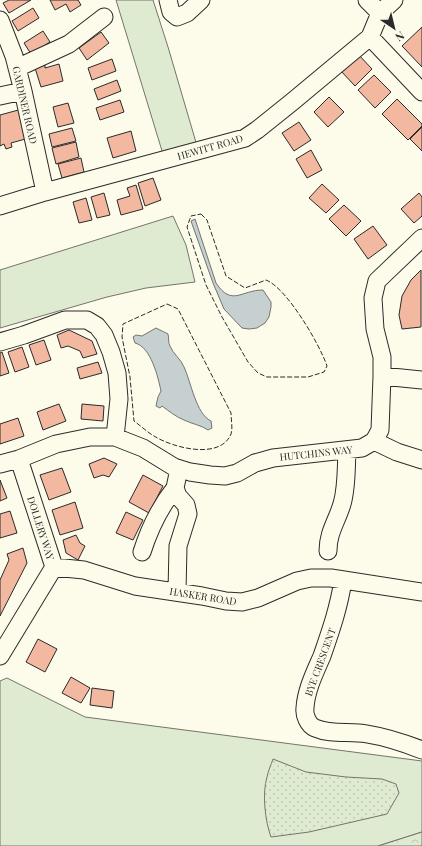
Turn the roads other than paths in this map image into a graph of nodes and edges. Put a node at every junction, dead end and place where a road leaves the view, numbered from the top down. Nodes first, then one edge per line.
1 (168, 0) edge
2 (201, 0) edge
3 (367, 0) edge
4 (394, 0) edge
5 (380, 13) junction
6 (104, 17) dead end
7 (0, 20) edge
8 (370, 37) junction
9 (17, 68) junction
10 (23, 91) junction
11 (422, 92) edge
12 (0, 96) edge
13 (45, 192) junction
14 (0, 206) edge
15 (422, 238) edge
16 (0, 342) edge
17 (422, 380) edge
18 (382, 384) junction
19 (115, 437) junction
20 (374, 441) junction
21 (347, 450) junction
22 (19, 459) junction
23 (422, 460) edge
24 (0, 464) edge
25 (180, 469) junction
26 (175, 488) junction
27 (328, 551) dead end
28 (142, 552) dead end
29 (54, 567) junction
30 (343, 580) junction
31 (177, 592) junction
32 (422, 592) edge
33 (0, 656) edge
34 (422, 750) edge

1 - 2 street
3 - 5 street
4 - 5 street, HEWITT ROAD
5 - 8 street, HEWITT ROAD
6 - 9 street
7 - 9 street, GARDINER ROAD
8 - 11 street
8 - 13 street, HEWITT ROAD
9 - 10 street, GARDINER ROAD
10 - 12 street
10 - 13 street, GARDINER ROAD
13 - 14 street, HEWITT ROAD
15 - 18 street
16 - 19 street
17 - 18 street
18 - 20 street
19 - 22 street, HUTCHINS WAY
19 - 25 street, HUTCHINS WAY
20 - 21 street, HUTCHINS WAY
20 - 23 street
21 - 25 street, HUTCHINS WAY
21 - 27 street
22 - 24 street, HUTCHINS WAY
22 - 29 street, DOLLERY WAY
25 - 26 street
26 - 28 street
26 - 31 street
29 - 31 street, HASKER ROAD
29 - 33 street, DOLLERY WAY
30 - 31 street, HASKER ROAD
30 - 32 street, HASKER ROAD
30 - 34 street, BYE CRESCENT

